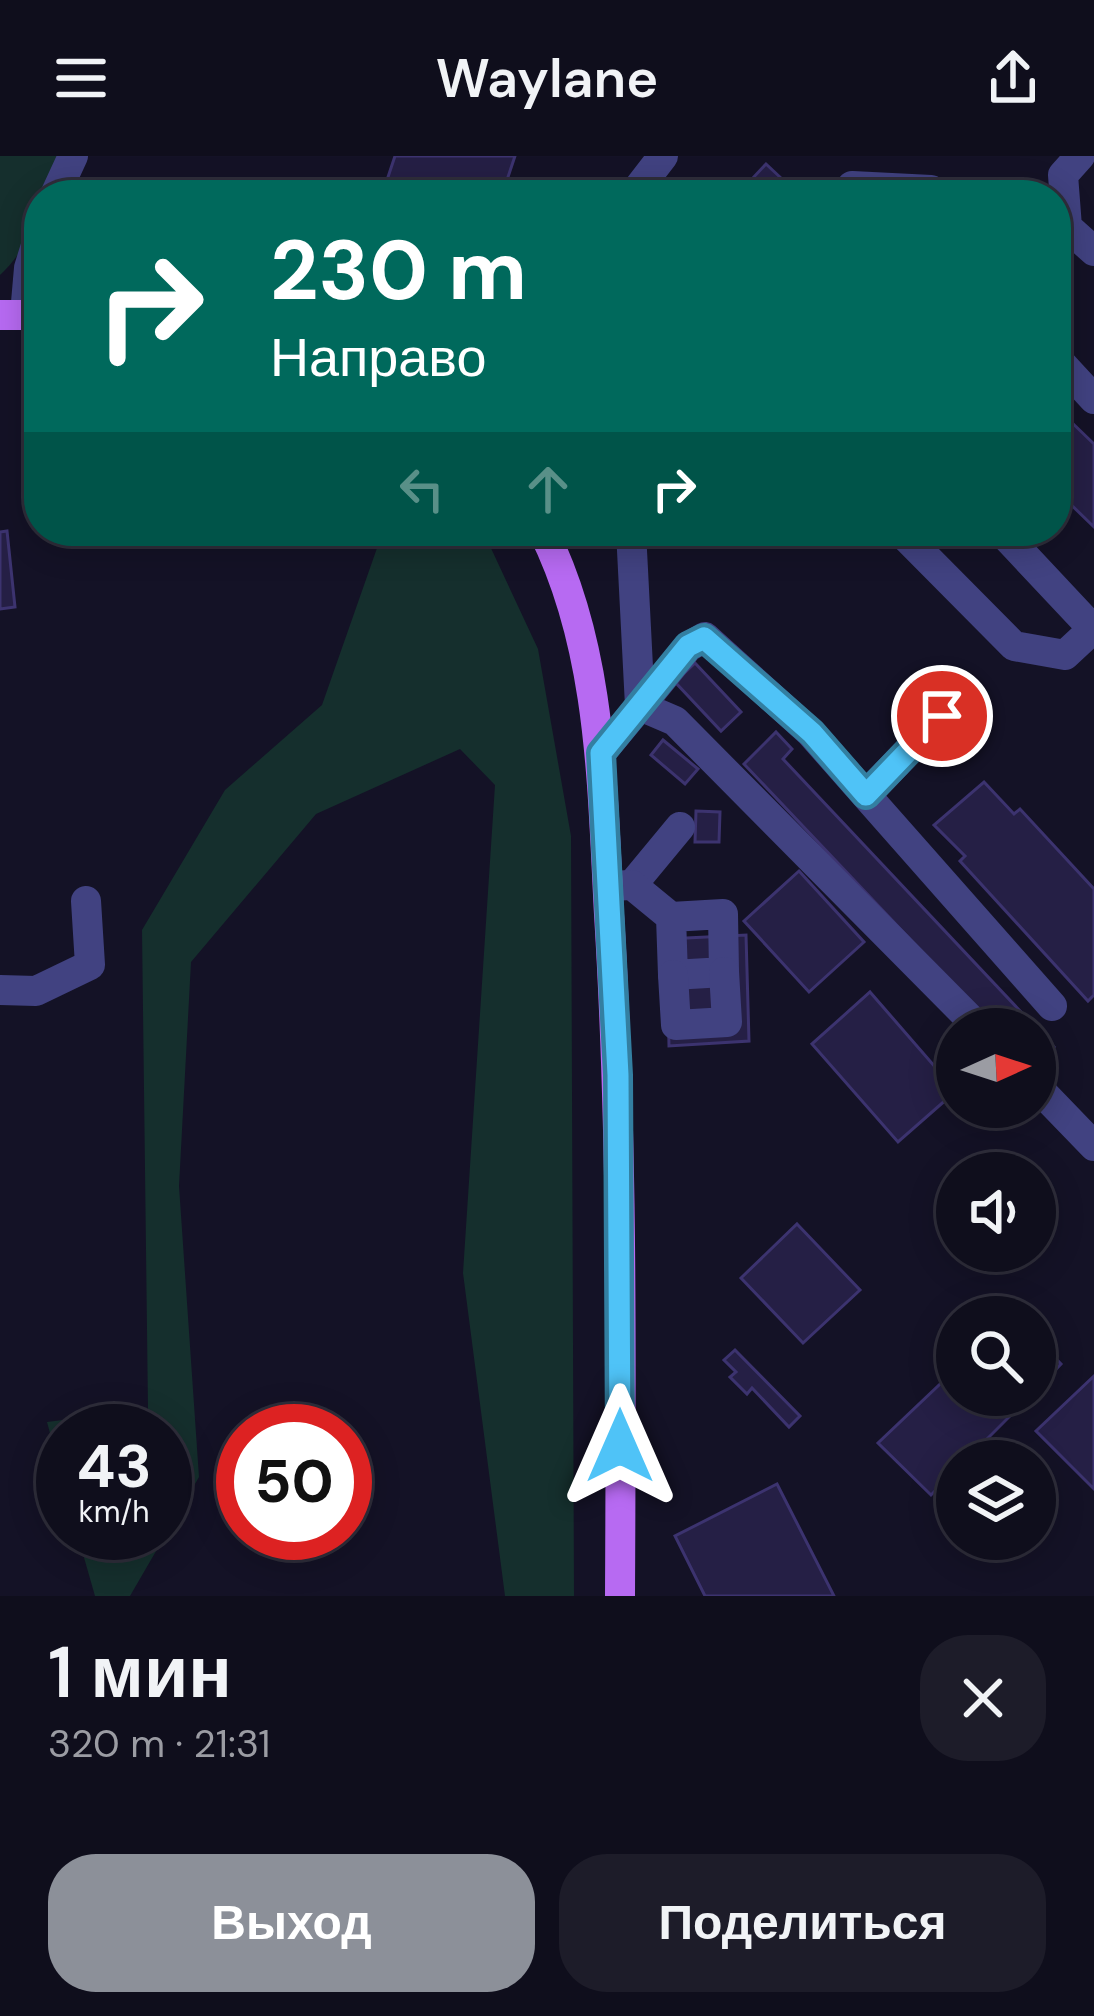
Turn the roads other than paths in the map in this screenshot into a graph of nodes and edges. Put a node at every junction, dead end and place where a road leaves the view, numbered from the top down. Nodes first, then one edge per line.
1 (663, 156) edge
2 (1080, 156) edge
3 (645, 180) edge
4 (1063, 180) edge
5 (1071, 230) edge
6 (1094, 251) edge
7 (1071, 374) edge
8 (1094, 399) edge
9 (549, 546) edge
10 (632, 546) edge
11 (915, 546) edge
12 (1015, 546) edge
13 (640, 706) junction
14 (942, 716) dead end
15 (601, 753) junction
16 (866, 795) junction
17 (680, 827) dead end
18 (620, 885) junction
19 (86, 901) dead end
20 (671, 917) junction
21 (724, 972) junction
22 (674, 975) junction
23 (0, 990) edge
24 (1052, 1006) dead end
25 (959, 1008) edge
26 (1056, 1107) edge
27 (1094, 1146) edge
28 (620, 1596) edge

1 - 3 street
2 - 4 street
5 - 6 street
7 - 8 street
9 - 15 main road
10 - 13 street
11 - 12 street
13 - 15 street
13 - 16 street
13 - 25 street
14 - 16 street
15 - 18 main road
16 - 24 street
17 - 18 street
18 - 20 street
18 - 28 main road
19 - 23 street
20 - 21 street
20 - 22 street
21 - 22 street
21 - 22 street
26 - 27 street

